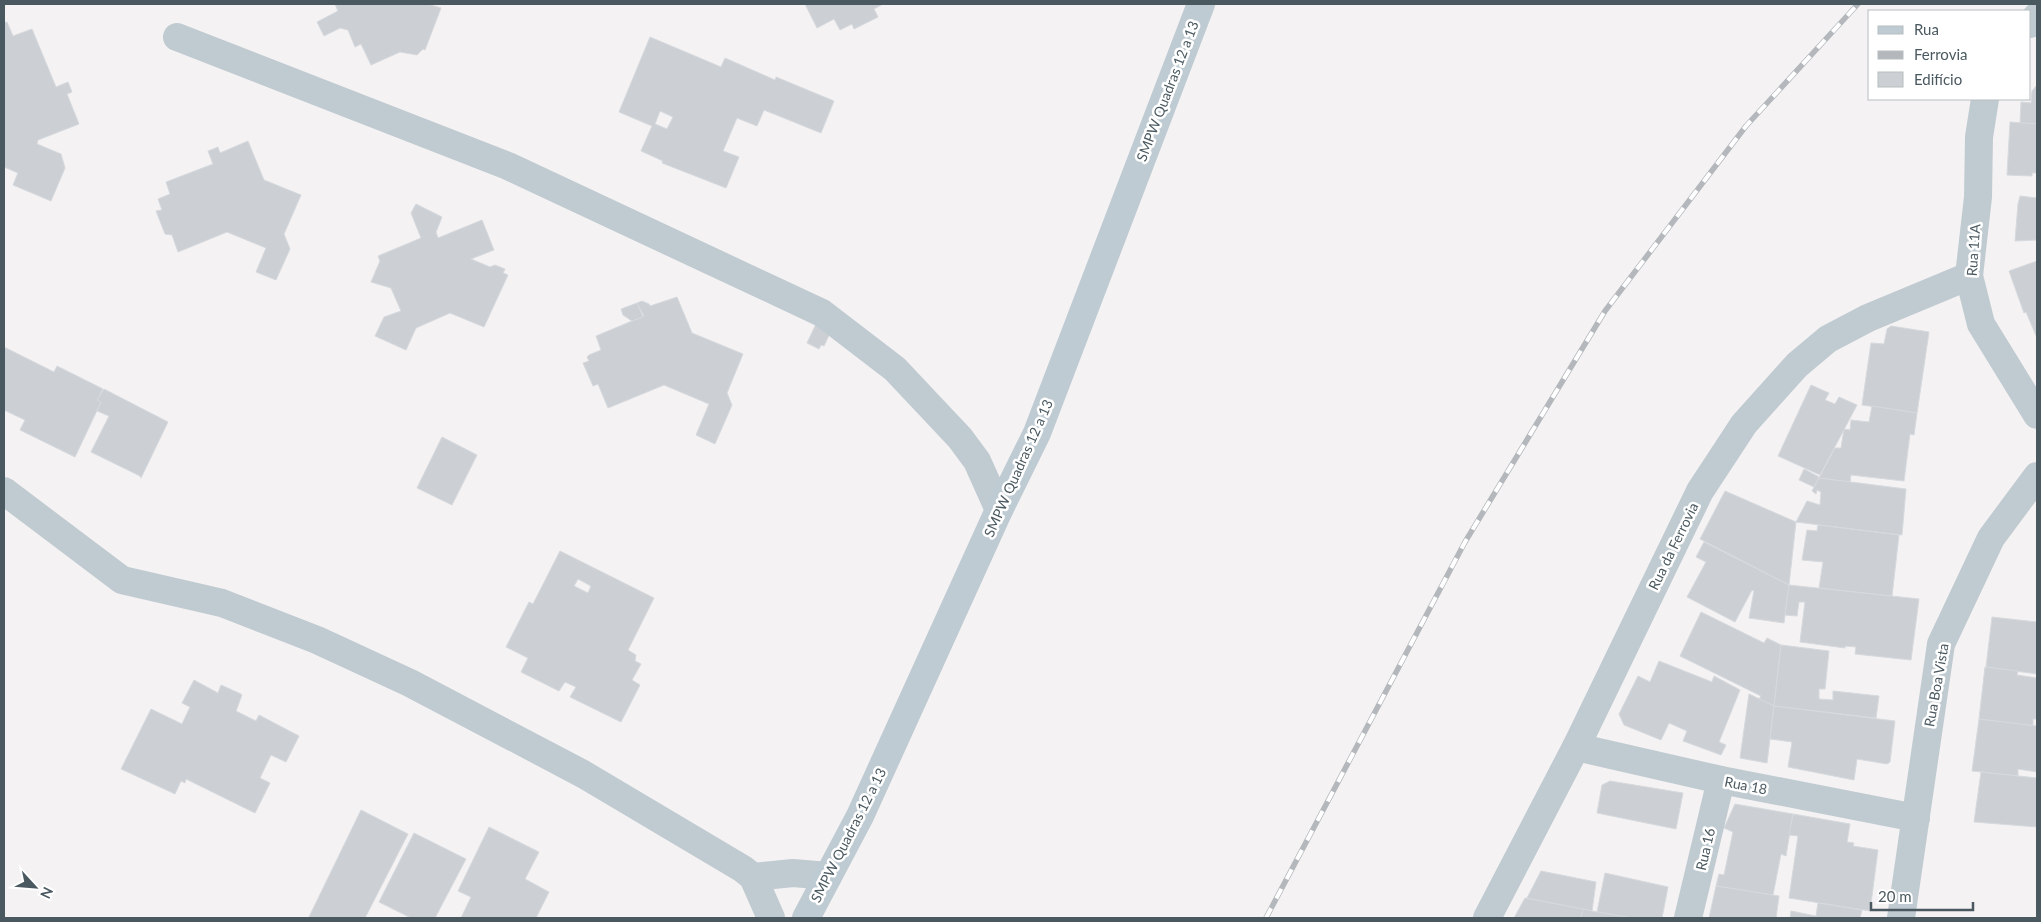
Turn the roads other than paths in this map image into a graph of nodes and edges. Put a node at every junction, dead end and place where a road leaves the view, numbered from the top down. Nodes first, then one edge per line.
1 (1200, 4) edge
2 (177, 38) dead end
3 (1985, 100) edge
4 (1969, 276) junction
5 (2037, 415) edge
6 (2037, 476) edge
7 (4, 491) edge
8 (999, 510) junction
9 (1576, 748) junction
10 (1721, 780) junction
11 (1916, 818) junction
12 (828, 876) junction
13 (753, 877) junction
14 (771, 918) edge
15 (806, 918) edge
16 (1487, 918) edge
17 (1688, 918) edge
18 (1901, 918) edge

1 - 8 street, SMPW Quadras 12 a 13
2 - 8 street
3 - 4 street, Rua 11A
4 - 5 street, Rua 11A
4 - 9 street, Rua da Ferrovia
6 - 11 street, Rua Boa Vista
7 - 13 street
8 - 12 street, SMPW Quadras 12 a 13
9 - 10 street, Rua 18
9 - 16 street, Rua da Ferrovia
10 - 11 street, Rua 18
10 - 17 street, Rua 16
11 - 18 street, Rua Boa Vista
12 - 13 street
12 - 15 street, SMPW Quadras 12 a 13
13 - 14 street

